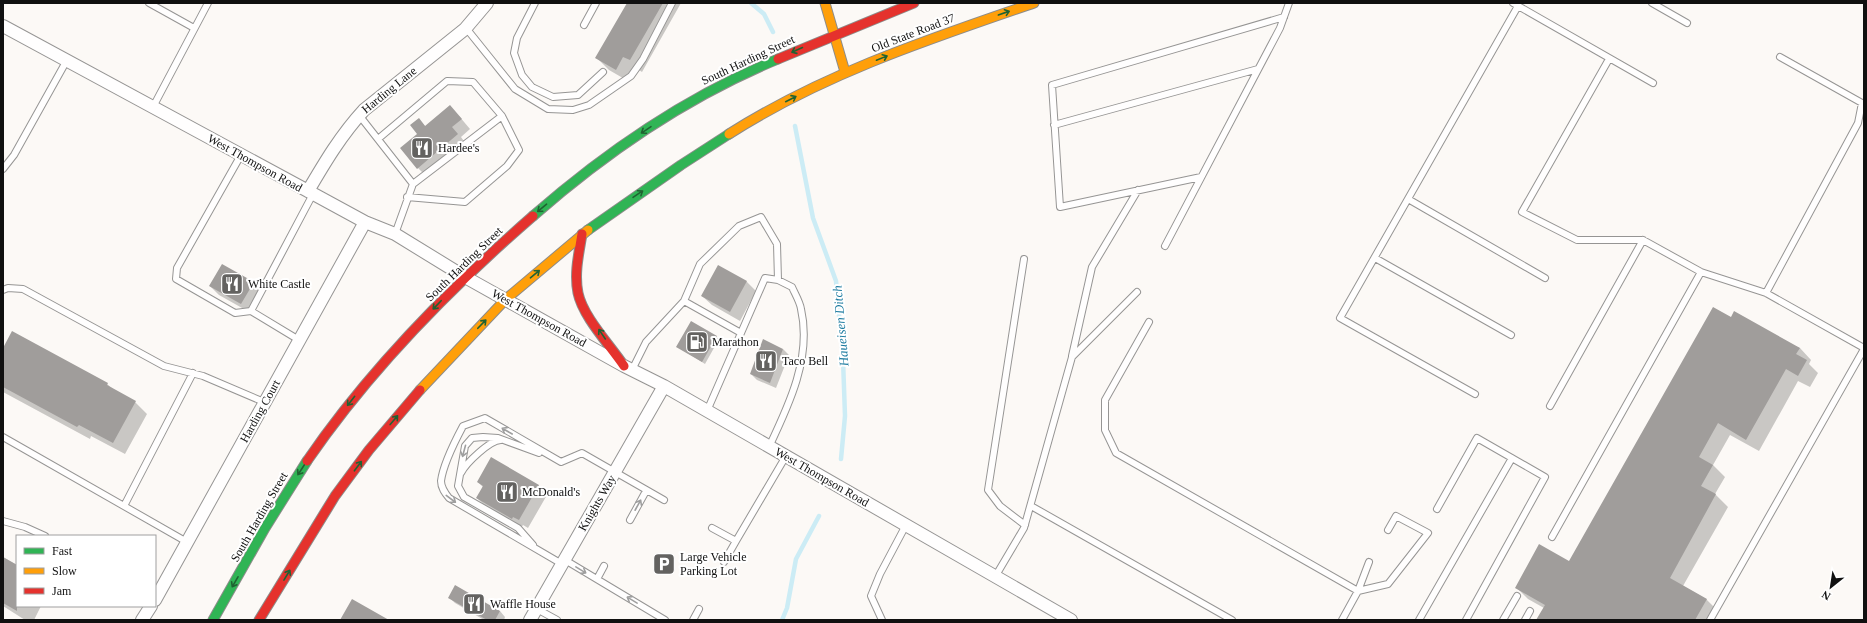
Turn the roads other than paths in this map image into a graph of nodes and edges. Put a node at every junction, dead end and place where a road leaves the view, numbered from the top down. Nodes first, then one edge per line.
1 (149, 3) edge
2 (208, 3) edge
3 (487, 3) edge
4 (535, 3) edge
5 (596, 3) edge
6 (672, 3) edge
7 (825, 3) edge
8 (914, 3) edge
9 (1034, 3) edge
10 (1289, 3) edge
11 (1652, 3) edge
12 (1515, 4) edge
13 (1284, 16) junction
14 (1687, 23) dead end
15 (584, 25) dead end
16 (3, 26) edge
17 (194, 28) junction
18 (466, 28) junction
19 (833, 34) junction
20 (1780, 57) dead end
21 (1609, 59) junction
22 (67, 60) junction
23 (1258, 69) junction
24 (603, 72) dead end
25 (845, 72) junction
26 (1653, 83) dead end
27 (153, 107) junction
28 (359, 115) junction
29 (502, 116) junction
30 (1054, 125) junction
31 (378, 139) junction
32 (241, 155) junction
33 (3, 169) edge
34 (1201, 177) junction
35 (413, 184) junction
36 (1138, 190) junction
37 (310, 193) junction
38 (407, 197) junction
39 (1408, 199) junction
40 (365, 222) junction
41 (395, 234) junction
42 (582, 234) junction
43 (1643, 240) junction
44 (1165, 246) dead end
45 (1024, 258) dead end
46 (1375, 258) junction
47 (1701, 272) junction
48 (465, 277) junction
49 (1545, 278) dead end
50 (778, 280) junction
51 (3, 290) edge
52 (1137, 292) dead end
53 (1766, 293) junction
54 (506, 299) junction
55 (684, 301) junction
56 (251, 311) junction
57 (1149, 322) dead end
58 (741, 333) junction
59 (1511, 335) dead end
60 (299, 340) junction
61 (1864, 349) edge
62 (1072, 357) junction
63 (628, 368) junction
64 (193, 373) junction
65 (664, 386) junction
66 (1475, 394) dead end
67 (264, 402) junction
68 (1550, 406) dead end
69 (707, 410) junction
70 (3, 437) edge
71 (512, 442) junction
72 (769, 447) junction
73 (786, 456) junction
74 (1512, 458) junction
75 (561, 462) junction
76 (615, 473) junction
77 (460, 476) junction
78 (646, 491) junction
79 (664, 500) dead end
80 (124, 506) junction
81 (1031, 506) junction
82 (1437, 509) dead end
83 (630, 520) dead end
84 (3, 521) edge
85 (906, 525) junction
86 (1025, 525) junction
87 (712, 528) dead end
88 (1388, 530) dead end
89 (42, 535) edge
90 (1552, 538) dead end
91 (736, 541) junction
92 (187, 542) junction
93 (537, 549) junction
94 (564, 562) junction
95 (724, 562) dead end
96 (1369, 562) dead end
97 (604, 566) dead end
98 (995, 577) junction
99 (597, 579) junction
100 (1358, 591) junction
101 (157, 592) edge
102 (1518, 596) dead end
103 (151, 607) edge
104 (537, 609) junction
105 (698, 610) dead end
106 (1530, 611) dead end
107 (142, 620) edge
108 (213, 620) edge
109 (259, 620) edge
110 (530, 620) edge
111 (557, 620) edge
112 (665, 620) edge
113 (693, 620) edge
114 (882, 620) edge
115 (1071, 620) edge
116 (1232, 620) edge
117 (1342, 620) edge
118 (1419, 620) edge
119 (1466, 620) edge
120 (1503, 620) edge
121 (1525, 620) edge
122 (1710, 620) edge

1 - 17 lane
2 - 17 lane
3 - 18 street, Harding Lane
4 - 24 lane
5 - 15 lane
6 - 18 lane
7 - 19 main road
8 - 19 main road
25 -> 9 main road, Old State Road 37
10 - 13 lane
11 - 14 lane
12 - 21 lane
12 - 39 lane
13 - 23 lane
13 - 30 lane
16 - 22 street, West Thompson Road
17 - 27 lane
18 - 28 street, Harding Lane
19 - 25 main road
19 -> 48 main road, South Harding Street
20 - 53 lane
21 - 26 lane
21 - 43 lane
22 - 27 street, West Thompson Road
22 - 33 lane
23 - 30 lane
23 - 34 lane
42 -> 25 main road
27 - 32 street, West Thompson Road
28 - 31 lane
28 - 37 street, Harding Lane
29 - 31 lane
29 - 35 lane
29 - 38 lane
30 - 36 lane
31 - 35 lane
32 - 37 street, West Thompson Road
32 - 56 lane
34 - 36 lane
34 - 44 lane
35 - 38 lane
36 - 62 lane
37 - 40 street, West Thompson Road
37 - 56 lane
38 - 41 lane
39 - 46 lane
39 - 49 lane
40 - 41 street, West Thompson Road
40 - 60 street, Harding Court
41 - 48 street, West Thompson Road
54 -> 42 main road
63 -> 42 main road
43 - 47 lane
43 - 68 lane
45 - 86 lane
46 - 59 lane
46 - 66 lane
47 - 53 lane
47 - 90 lane
48 - 54 street, West Thompson Road
48 -> 108 main road, South Harding Street
50 - 55 lane
50 - 58 lane
50 - 72 lane
51 - 64 lane
52 - 62 lane
53 - 61 lane
54 - 63 street, West Thompson Road
109 -> 54 main road
55 - 58 lane
55 - 63 lane
56 - 60 lane
57 - 100 lane
58 - 69 lane
60 - 67 street, Harding Court
61 - 122 lane
62 - 81 lane
63 - 65 street, West Thompson Road
64 - 67 lane
64 - 80 lane
65 - 69 street, West Thompson Road
65 - 76 street, Knights Way
67 - 92 street, Harding Court
69 - 72 street, West Thompson Road
70 - 80 lane
71 - 75 lane
71 - 77 lane
71 -> 77 lane
72 - 73 street, West Thompson Road
73 - 85 street, West Thompson Road
73 - 91 lane
74 - 82 lane
74 - 118 lane
74 - 119 lane
75 - 76 lane
75 -> 93 lane
76 - 78 lane
76 - 94 street, Knights Way
77 - 93 lane
78 - 79 lane
83 -> 78 lane
80 - 92 lane
81 - 86 lane
81 - 116 lane
84 - 89 lane
85 - 98 street, West Thompson Road
85 - 114 lane
86 - 98 lane
87 - 91 lane
88 - 100 lane
91 - 95 lane
92 - 101 street, Harding Court
93 - 94 lane
94 -> 99 lane
94 - 104 street, Knights Way
96 - 100 lane
97 - 99 lane
98 - 115 street, West Thompson Road
112 -> 99 lane
100 - 117 lane
102 - 120 lane
103 - 107 street
104 - 110 street, Knights Way
104 - 111 lane
105 - 113 lane
106 - 121 lane

